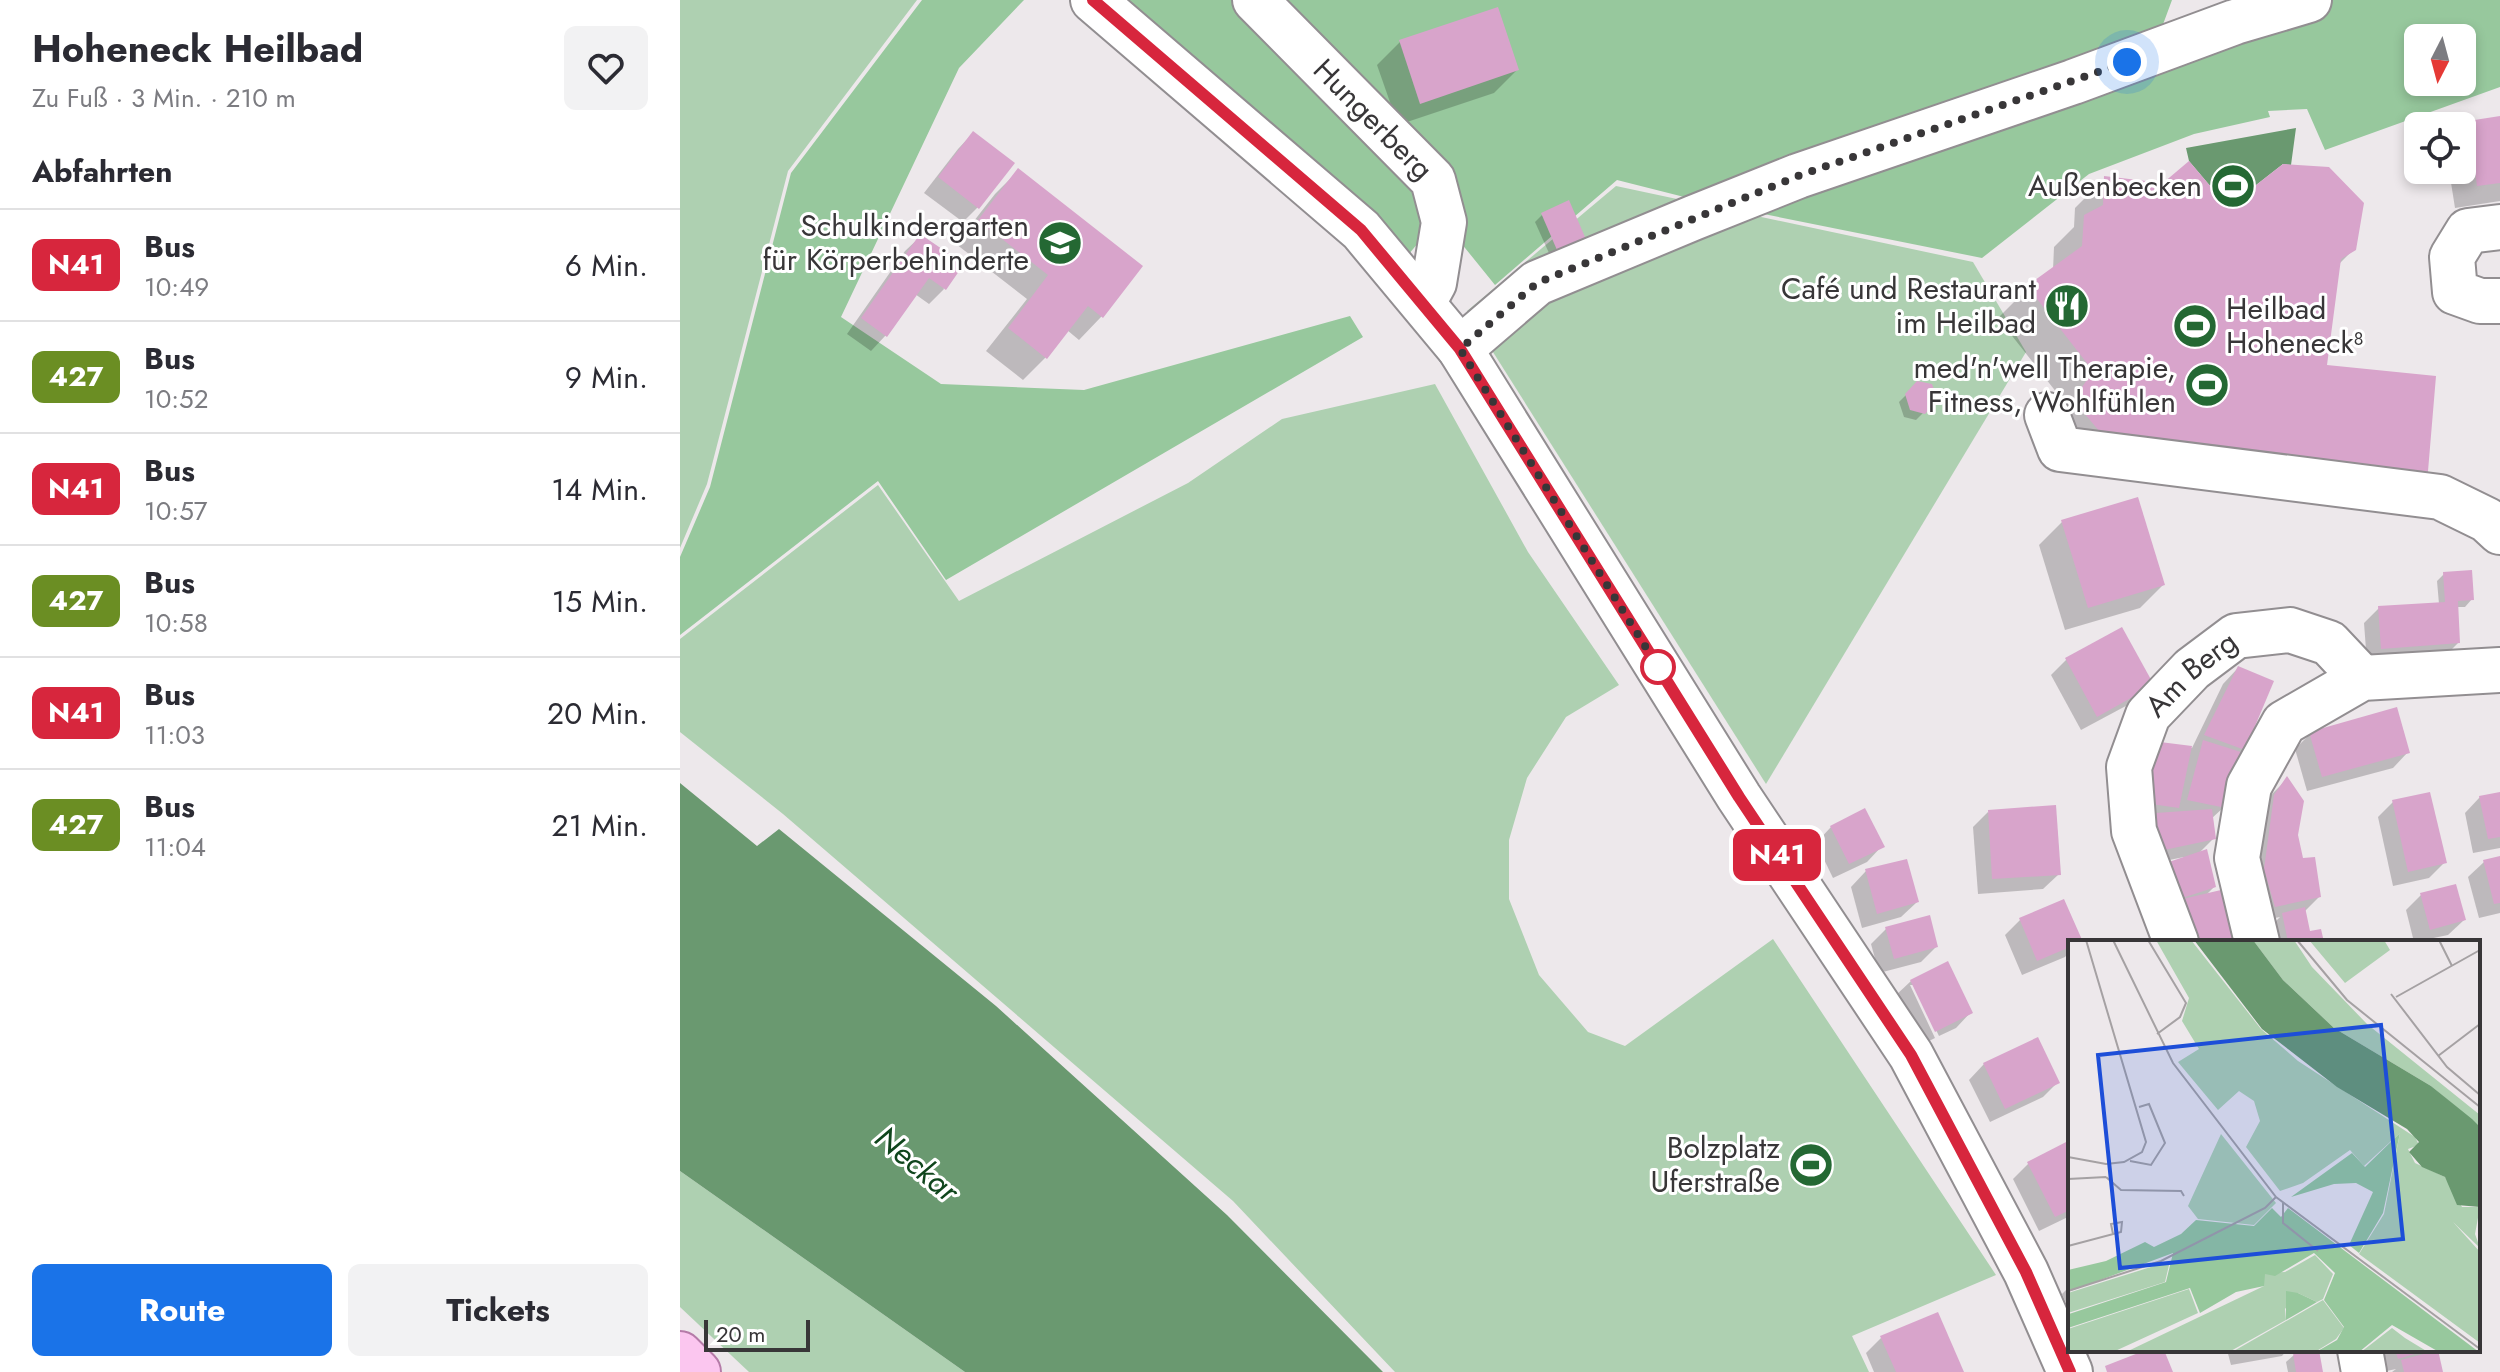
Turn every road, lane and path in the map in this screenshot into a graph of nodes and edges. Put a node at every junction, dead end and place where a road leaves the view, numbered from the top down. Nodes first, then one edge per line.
1 (1093, 0) edge
2 (1255, 0) edge
3 (2309, 0) edge
4 (2500, 227) edge
5 (2500, 301) edge
6 (1423, 303) junction
7 (1460, 349) junction
8 (2047, 415) dead end
9 (2500, 532) edge
10 (2500, 670) edge
11 (2362, 678) junction
12 (2175, 940) edge
13 (2257, 940) edge
14 (2360, 1352) edge
15 (680, 1354) edge
16 (698, 1372) edge
17 (2070, 1372) edge
18 (2364, 1372) edge

1 - 6 street
2 - 6 street, Hungerberg
3 - 7 street
4 - 5 street
6 - 7 street
7 - 17 street
8 - 9 street
10 - 11 street
11 - 12 street, Am Berg
11 - 13 street
14 - 18 street
15 - 16 main road

